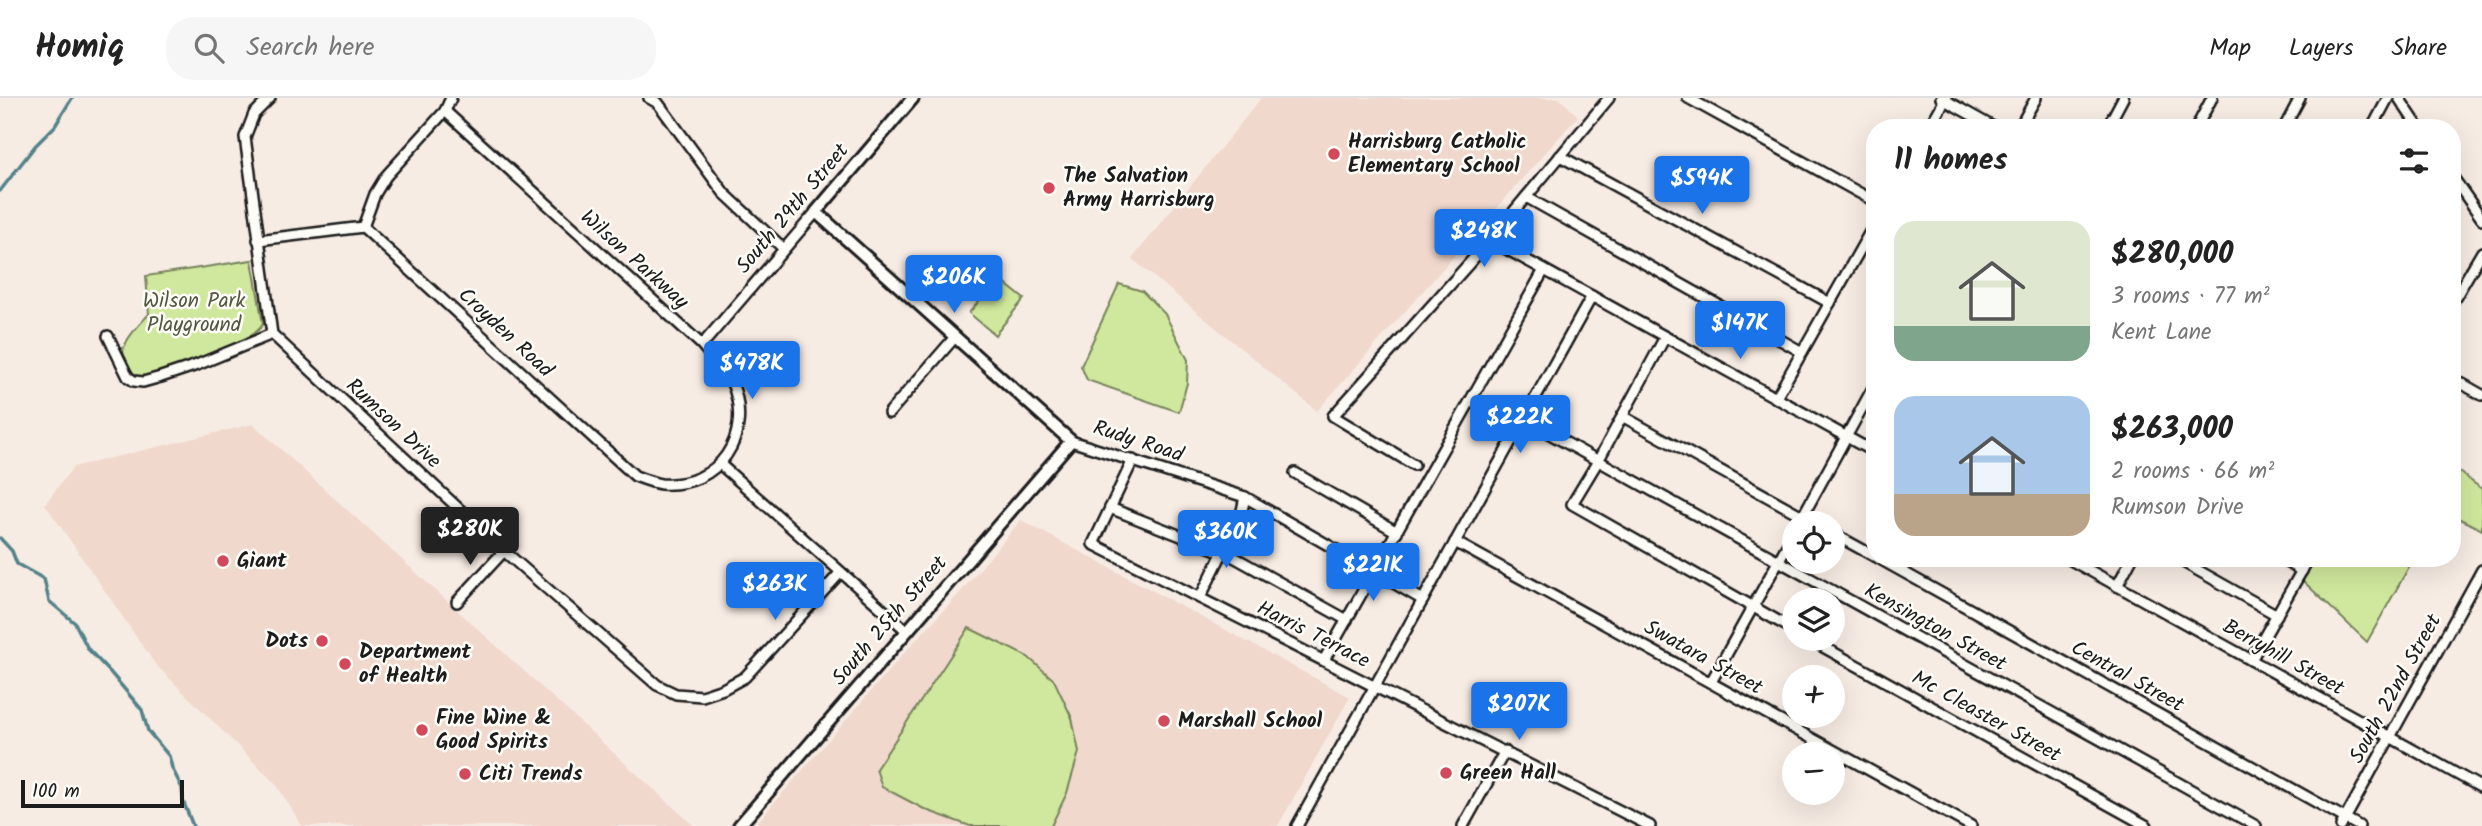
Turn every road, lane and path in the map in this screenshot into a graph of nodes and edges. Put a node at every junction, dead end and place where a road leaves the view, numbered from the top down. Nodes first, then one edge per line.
1 (270, 98) edge
2 (451, 98) edge
3 (649, 98) edge
4 (913, 98) edge
5 (1609, 98) edge
6 (1688, 98) edge
7 (2036, 98) edge
8 (2123, 98) edge
9 (2212, 98) edge
10 (2300, 98) edge
11 (2388, 98) edge
12 (2399, 98) edge
13 (1944, 99) edge
14 (445, 111) junction
15 (1934, 119) edge
16 (1979, 119) edge
17 (2024, 119) edge
18 (2112, 119) edge
19 (2201, 119) edge
20 (2289, 119) edge
21 (2377, 119) edge
22 (2413, 119) edge
23 (1560, 156) junction
24 (2461, 189) edge
25 (1525, 197) junction
26 (1866, 197) edge
27 (816, 212) junction
28 (2482, 219) edge
29 (363, 227) junction
30 (1866, 239) edge
31 (258, 240) junction
32 (1490, 240) junction
33 (784, 249) junction
34 (2482, 252) edge
35 (1544, 270) junction
36 (2461, 288) edge
37 (1592, 296) junction
38 (1830, 303) junction
39 (272, 334) junction
40 (108, 336) dead end
41 (955, 337) junction
42 (1665, 337) junction
43 (702, 345) junction
44 (1802, 352) junction
45 (2461, 383) edge
46 (2482, 395) edge
47 (1776, 398) junction
48 (1866, 400) edge
49 (890, 414) dead end
50 (1622, 416) junction
51 (1523, 419) junction
52 (1846, 436) junction
53 (1070, 441) junction
54 (1866, 447) edge
55 (1133, 460) junction
56 (1598, 461) junction
57 (721, 465) junction
58 (1414, 465) dead end
59 (1295, 473) dead end
60 (1245, 497) junction
61 (1110, 508) junction
62 (1786, 511) edge
63 (1806, 511) edge
64 (1396, 532) junction
65 (1845, 540) edge
66 (1455, 542) junction
67 (504, 551) junction
68 (1222, 552) junction
69 (1866, 552) edge
70 (1782, 555) edge
71 (1779, 561) junction
72 (1894, 567) edge
73 (2083, 567) edge
74 (2127, 567) edge
75 (2192, 567) edge
76 (2295, 567) edge
77 (2304, 567) edge
78 (2482, 570) edge
79 (2302, 571) junction
80 (1374, 572) junction
81 (841, 573) junction
82 (2117, 586) junction
83 (1200, 598) junction
84 (1423, 600) junction
85 (457, 602) dead end
86 (1753, 608) junction
87 (2277, 615) junction
88 (1347, 620) junction
89 (1782, 624) edge
90 (907, 631) junction
91 (1831, 651) edge
92 (1324, 660) junction
93 (2251, 660) junction
94 (1711, 682) junction
95 (1375, 686) junction
96 (2389, 737) junction
97 (1505, 751) junction
98 (2482, 788) edge
99 (2343, 822) edge
100 (739, 826) edge
101 (1297, 826) edge
102 (1463, 826) edge
103 (1650, 826) edge
104 (1971, 826) edge
105 (2147, 826) edge
106 (2256, 826) edge
107 (2359, 826) edge

1 - 31 street
2 - 14 street
3 - 33 street
4 - 27 street, South 29th Street
5 - 23 street
6 - 26 street
7 - 17 street
8 - 18 street
9 - 19 street
10 - 20 street
11 - 21 street
12 - 22 street
13 - 15 street
13 - 16 street
14 - 29 street
14 - 43 street, Wilson Parkway
23 - 25 street
23 - 38 street
24 - 28 street
25 - 32 street
25 - 44 street
27 - 33 street, South 29th Street
27 - 41 street, Rudy Road
29 - 31 street
29 - 57 street, Croyden Road
30 - 38 street
31 - 39 street
32 - 35 street
32 - 58 street
33 - 43 street, South 29th Street
34 - 36 street
35 - 37 street
35 - 64 street
37 - 42 street
37 - 51 street
38 - 44 street
39 - 40 street
39 - 67 street, Rumson Drive
41 - 49 street
41 - 53 street, Rudy Road
42 - 47 street
42 - 50 street
43 - 57 street, Wilson Parkway
44 - 47 street
45 - 46 street
47 - 52 street
48 - 52 street
50 - 56 street
50 - 62 street
51 - 56 street, Kensington Street
51 - 66 street
52 - 54 street
52 - 63 street
53 - 55 street, Rudy Road
53 - 90 street, South 25th Street
55 - 60 street, Rudy Road
55 - 61 street, Harris Terrace
56 - 71 street, Kensington Street
56 - 86 street
57 - 81 street
59 - 64 street
60 - 68 street
60 - 80 street, Rudy Road
61 - 68 street
61 - 83 street, Harris Terrace
64 - 80 street
65 - 69 street, Central Street
66 - 84 street
66 - 94 street, Swatara Street
67 - 81 street, Rumson Drive
67 - 85 street
68 - 83 street
68 - 88 street
70 - 71 street
71 - 86 street
71 - 106 street, Kensington Street
72 - 99 street, Central Street
73 - 82 street, Berryhill Street
74 - 82 street
75 - 87 street
76 - 79 street
77 - 79 street
78 - 96 street, South 22nd Street
79 - 87 street
80 - 84 street, Rudy Road
80 - 88 street
81 - 90 street
82 - 93 street, Berryhill Street
83 - 92 street, Harris Terrace
84 - 95 street
86 - 89 street
86 - 94 street
87 - 93 street
88 - 92 street
90 - 100 street, South 25th Street
91 - 105 street, Mc Cleaster Street
92 - 95 street, Harris Terrace
93 - 96 street, Berryhill Street
94 - 104 street, Swatara Street
95 - 97 street
95 - 101 street
96 - 98 street, Berryhill Street
96 - 99 street, South 22nd Street
97 - 102 street
97 - 103 street
99 - 107 street, Central Street

